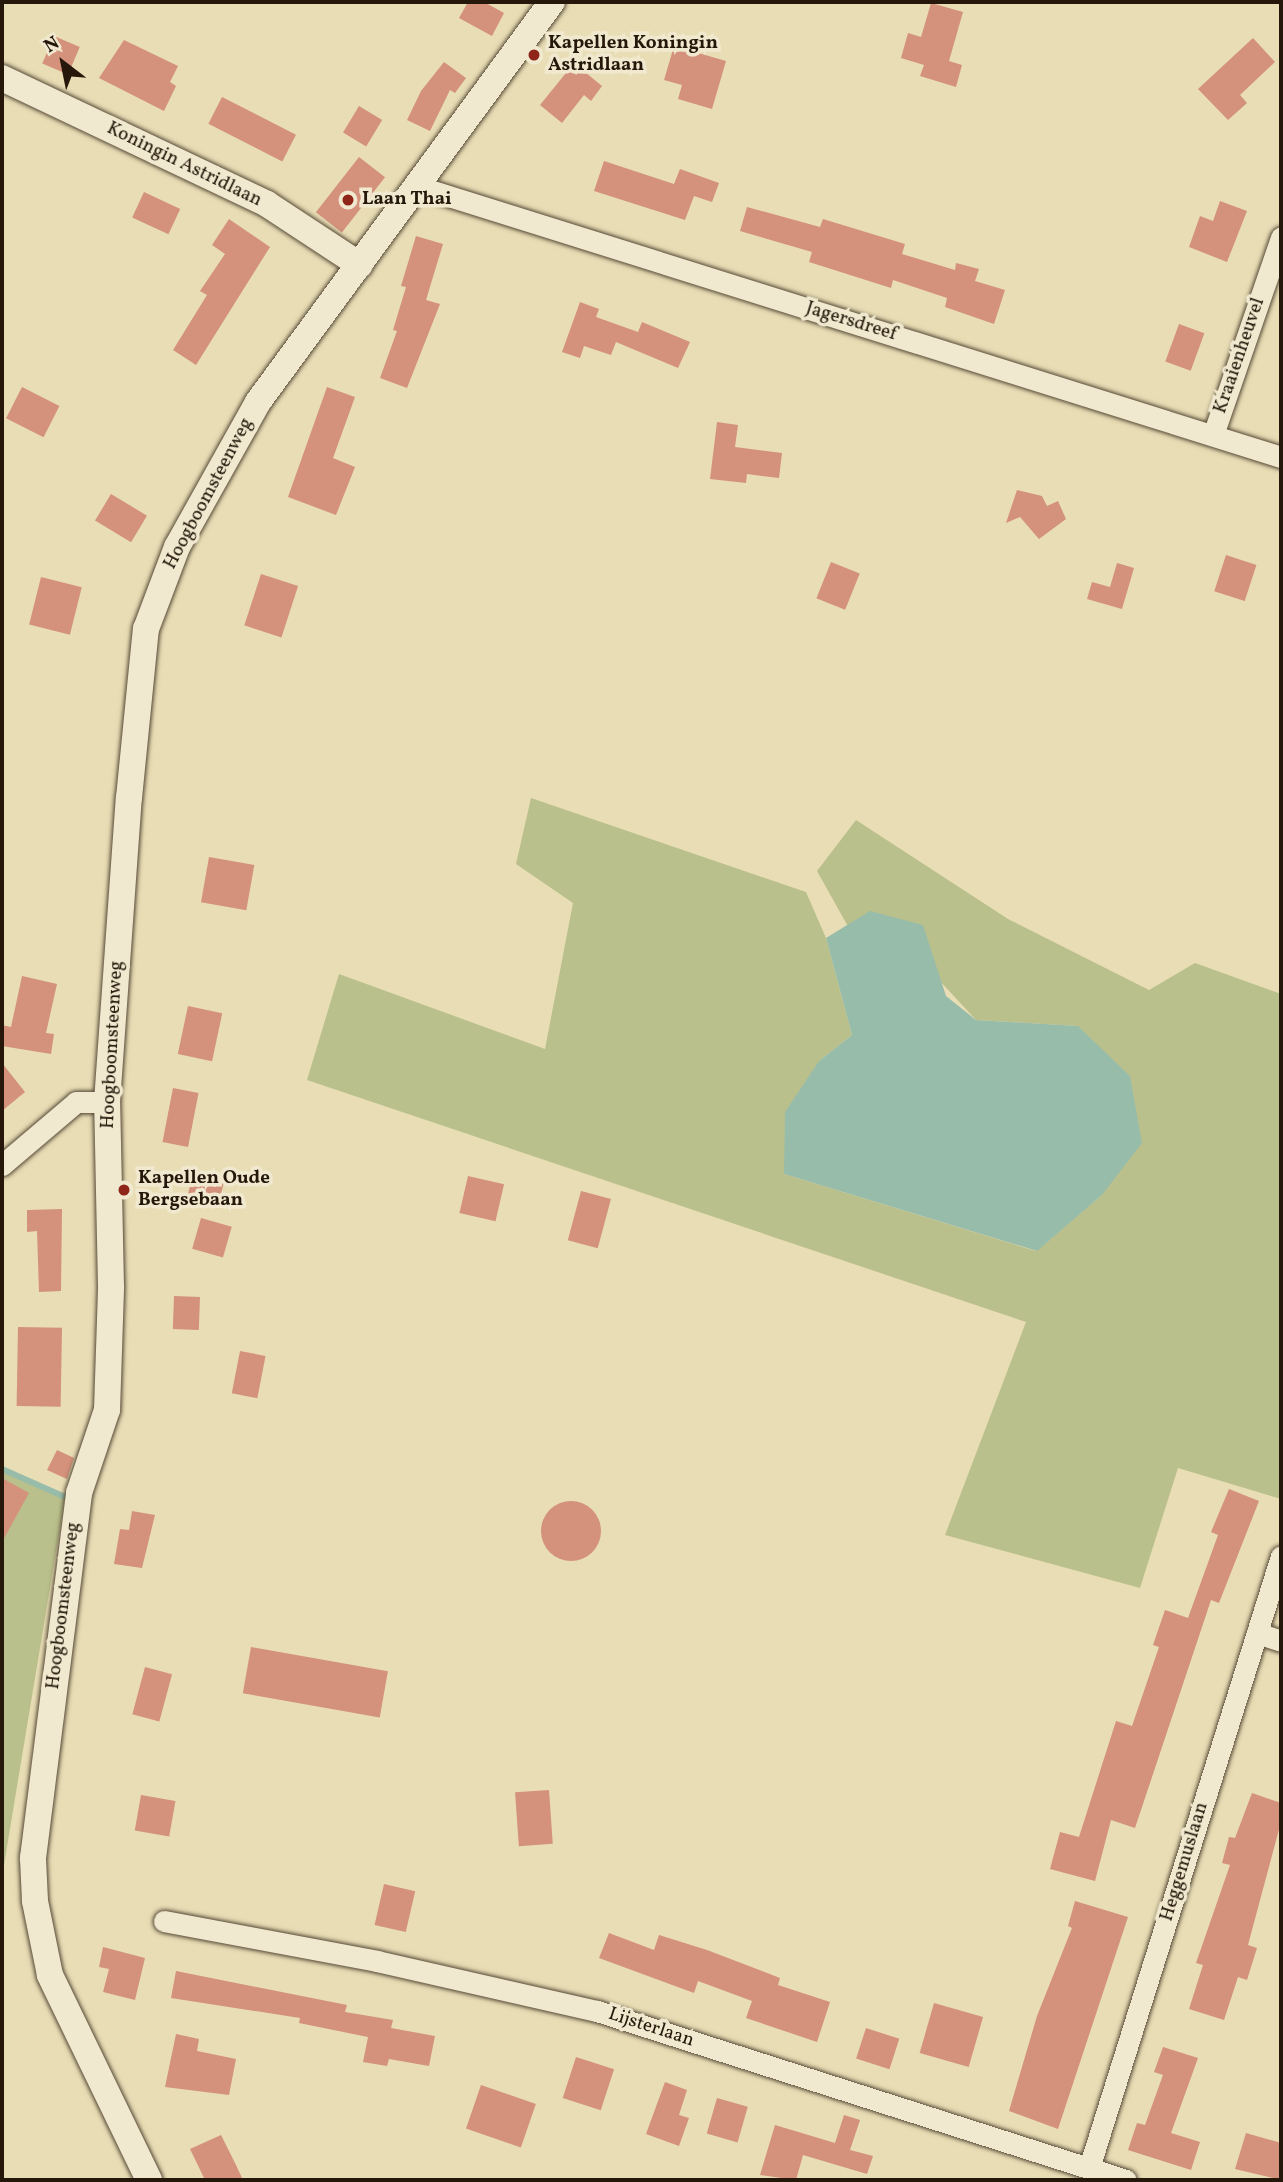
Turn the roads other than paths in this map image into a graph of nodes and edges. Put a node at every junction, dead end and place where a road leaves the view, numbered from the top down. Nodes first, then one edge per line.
1 (552, 2) edge
2 (2, 78) edge
3 (420, 187) junction
4 (1281, 237) edge
5 (360, 265) junction
6 (1213, 435) junction
7 (1281, 457) edge
8 (107, 1102) junction
9 (2, 1166) edge
10 (1281, 1556) edge
11 (1257, 1633) junction
12 (1281, 1641) edge
13 (164, 1921) dead end
14 (1089, 2168) junction
15 (149, 2180) edge
16 (1126, 2180) edge

1 - 3 street, Hoogboomsteenweg
2 - 5 street, Koningin Astridlaan
3 - 5 street, Hoogboomsteenweg
3 - 6 street, Jagersdreef
4 - 6 street, Kraaienheuvel
5 - 8 street, Hoogboomsteenweg
6 - 7 street, Jagersdreef
8 - 9 street
8 - 15 street, Hoogboomsteenweg
10 - 11 street, Heggemuslaan
11 - 12 street
11 - 14 street, Heggemuslaan
13 - 14 street, Lijsterlaan
14 - 16 street, Lijsterlaan

